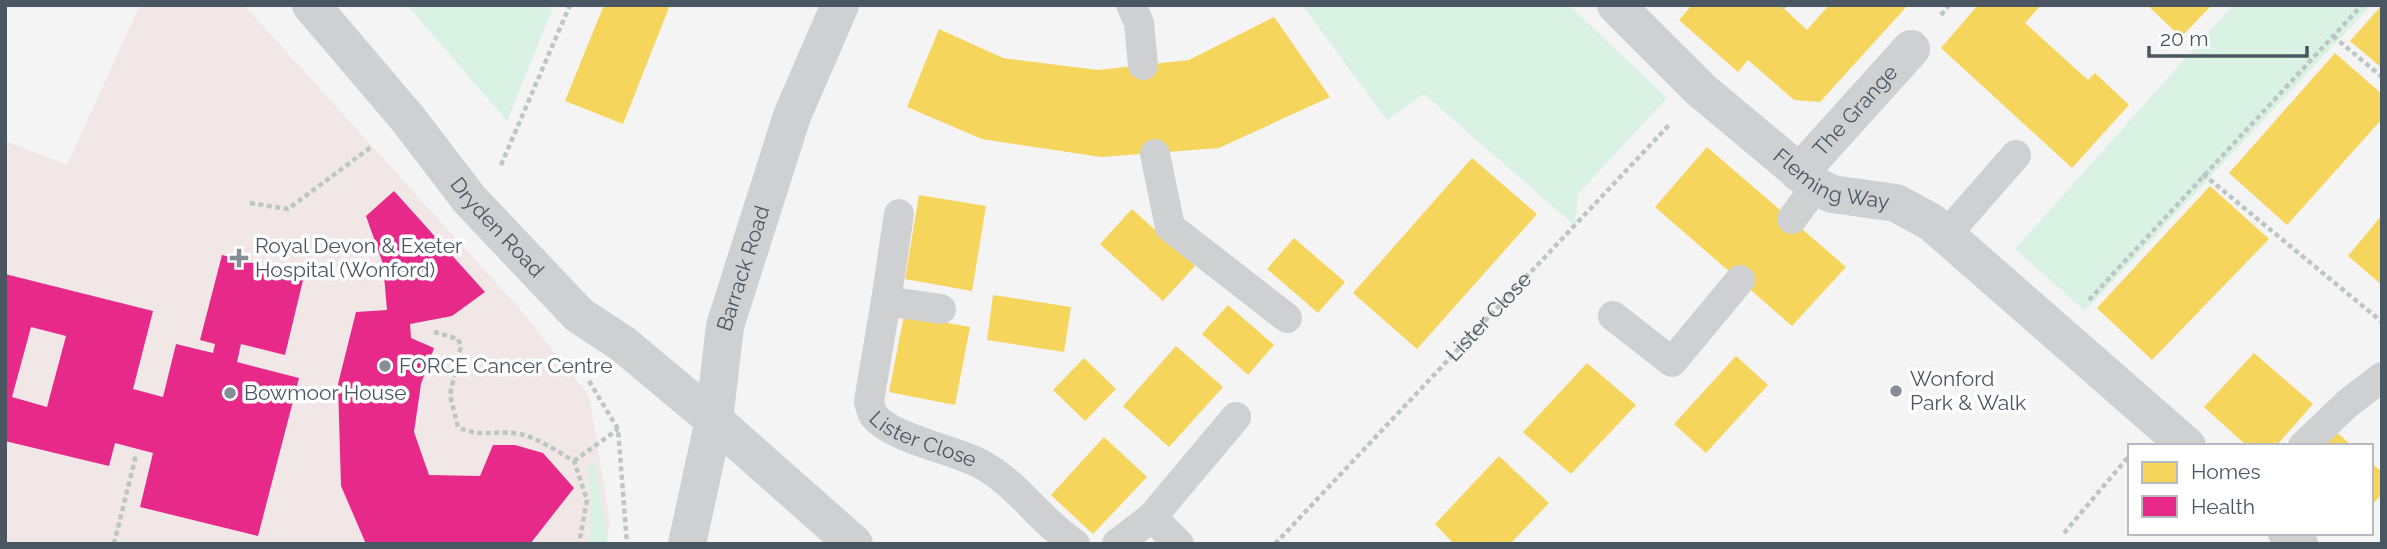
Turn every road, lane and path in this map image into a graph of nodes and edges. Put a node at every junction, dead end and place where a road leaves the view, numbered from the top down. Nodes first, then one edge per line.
1 (311, 5) edge
2 (570, 5) edge
3 (840, 5) edge
4 (1131, 5) edge
5 (1616, 5) edge
6 (2362, 5) edge
7 (2333, 36) junction
8 (1912, 49) dead end
9 (1143, 65) dead end
10 (2382, 77) edge
11 (1702, 90) junction
12 (1155, 154) dead end
13 (2016, 155) dead end
14 (358, 158) dead end
15 (2203, 174) junction
16 (1807, 180) junction
17 (470, 201) junction
18 (250, 202) dead end
19 (899, 214) dead end
20 (1792, 219) dead end
21 (1946, 235) junction
22 (1740, 280) dead end
23 (886, 301) junction
24 (942, 309) dead end
25 (1613, 316) dead end
26 (1287, 318) dead end
27 (2382, 322) edge
28 (434, 332) dead end
29 (2058, 334) junction
30 (2382, 377) edge
31 (1236, 417) dead end
32 (714, 420) junction
33 (618, 429) dead end
34 (2185, 444) edge
35 (2305, 444) edge
36 (136, 454) dead end
37 (2128, 457) edge
38 (574, 461) junction
39 (1152, 517) junction
40 (2064, 533) dead end
41 (114, 544) edge
42 (579, 544) edge
43 (687, 544) edge
44 (854, 544) edge
45 (1075, 544) edge
46 (1117, 544) edge
47 (1179, 544) edge
48 (1275, 544) edge

1 - 17 street, Dryden Road
2 - 17 path
3 - 32 street, Barrack Road
4 - 9 lane
5 - 11 street, Fleming Way
6 - 7 path
7 - 10 path
7 - 15 path
8 - 16 street, The Grange
11 - 16 street, Fleming Way
11 - 48 path, Lister Close
12 - 26 lane
13 - 21 lane
14 - 18 path
15 - 27 path
15 - 29 path
16 - 20 lane
16 - 21 street, Fleming Way
17 - 32 street, Dryden Road
19 - 23 lane, Lister Close
21 - 29 street, Fleming Way
22 - 25 lane
23 - 24 lane
23 - 45 lane, Lister Close
28 - 38 path
29 - 34 street, Fleming Way
30 - 35 lane
31 - 39 lane
32 - 43 street, Barrack Road
32 - 44 street, Dryden Road
33 - 38 path
36 - 41 path
37 - 40 path
38 - 42 path
39 - 46 lane
39 - 47 lane

